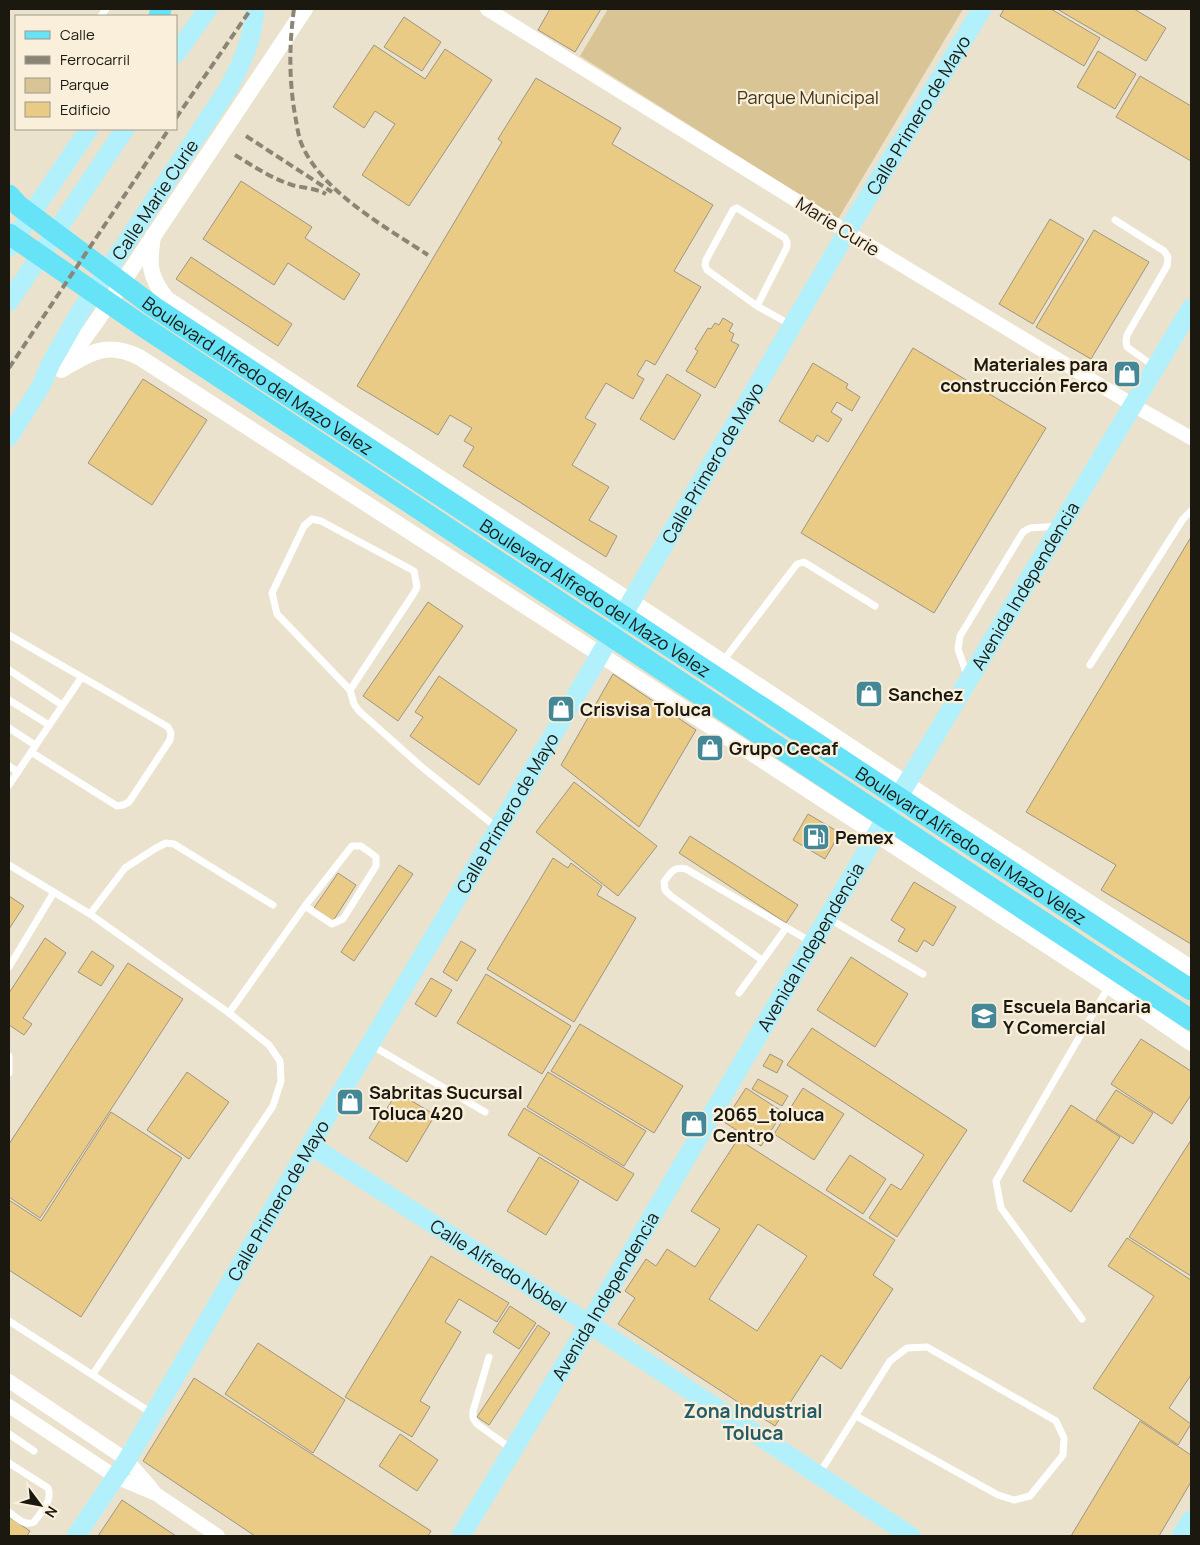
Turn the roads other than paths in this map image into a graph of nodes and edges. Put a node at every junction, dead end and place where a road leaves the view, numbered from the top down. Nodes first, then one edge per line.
1 (208, 9) edge
2 (255, 9) edge
3 (305, 9) edge
4 (487, 9) edge
5 (982, 9) edge
6 (178, 51) edge
7 (88, 130) edge
8 (125, 130) edge
9 (9, 195) edge
10 (1115, 220) dead end
11 (848, 232) junction
12 (9, 234) edge
13 (152, 236) junction
14 (9, 248) edge
15 (9, 302) edge
16 (757, 306) junction
17 (1191, 308) edge
18 (792, 326) junction
19 (1155, 367) junction
20 (61, 370) junction
21 (41, 386) junction
22 (1132, 405) junction
23 (9, 437) edge
24 (1191, 438) edge
25 (1191, 511) edge
26 (1060, 526) junction
27 (875, 606) dead end
28 (629, 607) junction
29 (9, 635) edge
30 (605, 648) junction
31 (723, 662) junction
32 (1090, 665) dead end
33 (9, 670) edge
34 (81, 678) junction
35 (969, 680) junction
36 (350, 690) junction
37 (9, 700) edge
38 (62, 705) junction
39 (48, 725) junction
40 (9, 728) edge
41 (35, 745) junction
42 (31, 752) junction
43 (9, 766) edge
44 (18, 772) junction
45 (9, 785) edge
46 (906, 786) junction
47 (498, 829) junction
48 (878, 831) junction
49 (9, 865) edge
50 (54, 892) junction
51 (273, 905) dead end
52 (305, 906) junction
53 (90, 914) junction
54 (828, 918) junction
55 (786, 928) junction
56 (813, 943) junction
57 (762, 960) junction
58 (9, 967) edge
59 (1191, 968) edge
60 (923, 974) dead end
61 (1109, 986) junction
62 (1191, 990) edge
63 (739, 993) dead end
64 (229, 1013) junction
65 (1191, 1020) edge
66 (1191, 1043) edge
67 (369, 1044) junction
68 (9, 1056) edge
69 (9, 1073) edge
70 (485, 1112) dead end
71 (310, 1145) junction
72 (1082, 1319) dead end
73 (9, 1321) edge
74 (589, 1324) junction
75 (489, 1357) dead end
76 (93, 1374) junction
77 (9, 1382) edge
78 (9, 1406) edge
79 (153, 1414) junction
80 (856, 1416) junction
81 (9, 1434) edge
82 (513, 1450) junction
83 (34, 1451) dead end
84 (127, 1460) junction
85 (9, 1463) edge
86 (818, 1475) junction
87 (116, 1477) junction
88 (156, 1494) junction
89 (9, 1512) edge
90 (1191, 1520) edge
91 (76, 1536) edge
92 (218, 1536) edge
93 (461, 1536) edge
94 (911, 1536) edge
95 (1181, 1536) edge

1 - 6 main road
2 - 21 main road, Calle Marie Curie
3 - 13 street
4 - 11 street, Marie Curie
5 - 11 main road, Calle Primero de Mayo
7 - 14 main road
8 - 15 main road
9 - 62 main road, Boulevard Alfredo del Mazo Velez
10 - 19 lane
11 - 18 main road, Calle Primero de Mayo
11 - 22 street, Marie Curie
12 - 65 main road, Boulevard Alfredo del Mazo Velez
13 - 20 street
13 - 28 street, Boulevard Alfredo del Mazo Velez
16 - 16 lane
16 - 18 lane
17 - 19 main road, Avenida Independencia
18 - 28 main road, Calle Primero de Mayo
19 - 22 main road, Avenida Independencia
20 - 21 street
20 - 30 street
21 - 23 main road, Calle Marie Curie
22 - 24 street, Marie Curie
22 - 26 main road, Avenida Independencia
25 - 32 lane
26 - 35 main road, Avenida Independencia
26 - 35 lane
27 - 31 lane
28 - 30 main road, Calle Primero de Mayo
28 - 31 street, Boulevard Alfredo del Mazo Velez
29 - 34 lane
30 - 47 main road, Calle Primero de Mayo
30 - 48 street
31 - 46 street, Boulevard Alfredo del Mazo Velez
33 - 38 lane
34 - 38 lane
34 - 42 lane
35 - 46 main road, Avenida Independencia
36 - 36 lane
36 - 47 lane
37 - 39 lane
38 - 39 lane
39 - 41 lane
40 - 41 lane
41 - 42 lane
42 - 44 lane
43 - 44 lane
44 - 45 lane
46 - 48 main road, Avenida Independencia
46 - 59 street, Boulevard Alfredo del Mazo Velez
47 - 67 main road, Calle Primero de Mayo
48 - 54 main road, Avenida Independencia
48 - 61 street
49 - 50 lane
50 - 53 lane
50 - 58 lane
51 - 53 lane
52 - 52 lane
52 - 64 lane
53 - 64 lane
54 - 56 main road, Avenida Independencia
54 - 60 lane
55 - 56 lane
55 - 57 lane
55 - 57 lane
56 - 74 main road, Avenida Independencia
57 - 63 lane
61 - 66 street
61 - 72 lane
64 - 76 lane
67 - 70 lane
67 - 71 main road, Calle Primero de Mayo
68 - 69 lane
71 - 74 main road, Calle Alfredo Nóbel
71 - 79 main road, Calle Primero de Mayo
73 - 76 lane
74 - 82 main road, Avenida Independencia
74 - 86 main road, Calle Alfredo Nóbel
75 - 82 lane
76 - 79 lane
77 - 84 street
78 - 87 street
79 - 84 main road, Calle Primero de Mayo
80 - 80 lane
80 - 86 lane
81 - 83 lane
82 - 93 main road, Avenida Independencia
84 - 87 main road, Calle Primero de Mayo
84 - 88 street
85 - 89 lane
86 - 94 main road, Calle Alfredo Nóbel
87 - 88 street
87 - 91 main road, Calle Primero de Mayo
88 - 92 street
90 - 95 main road

